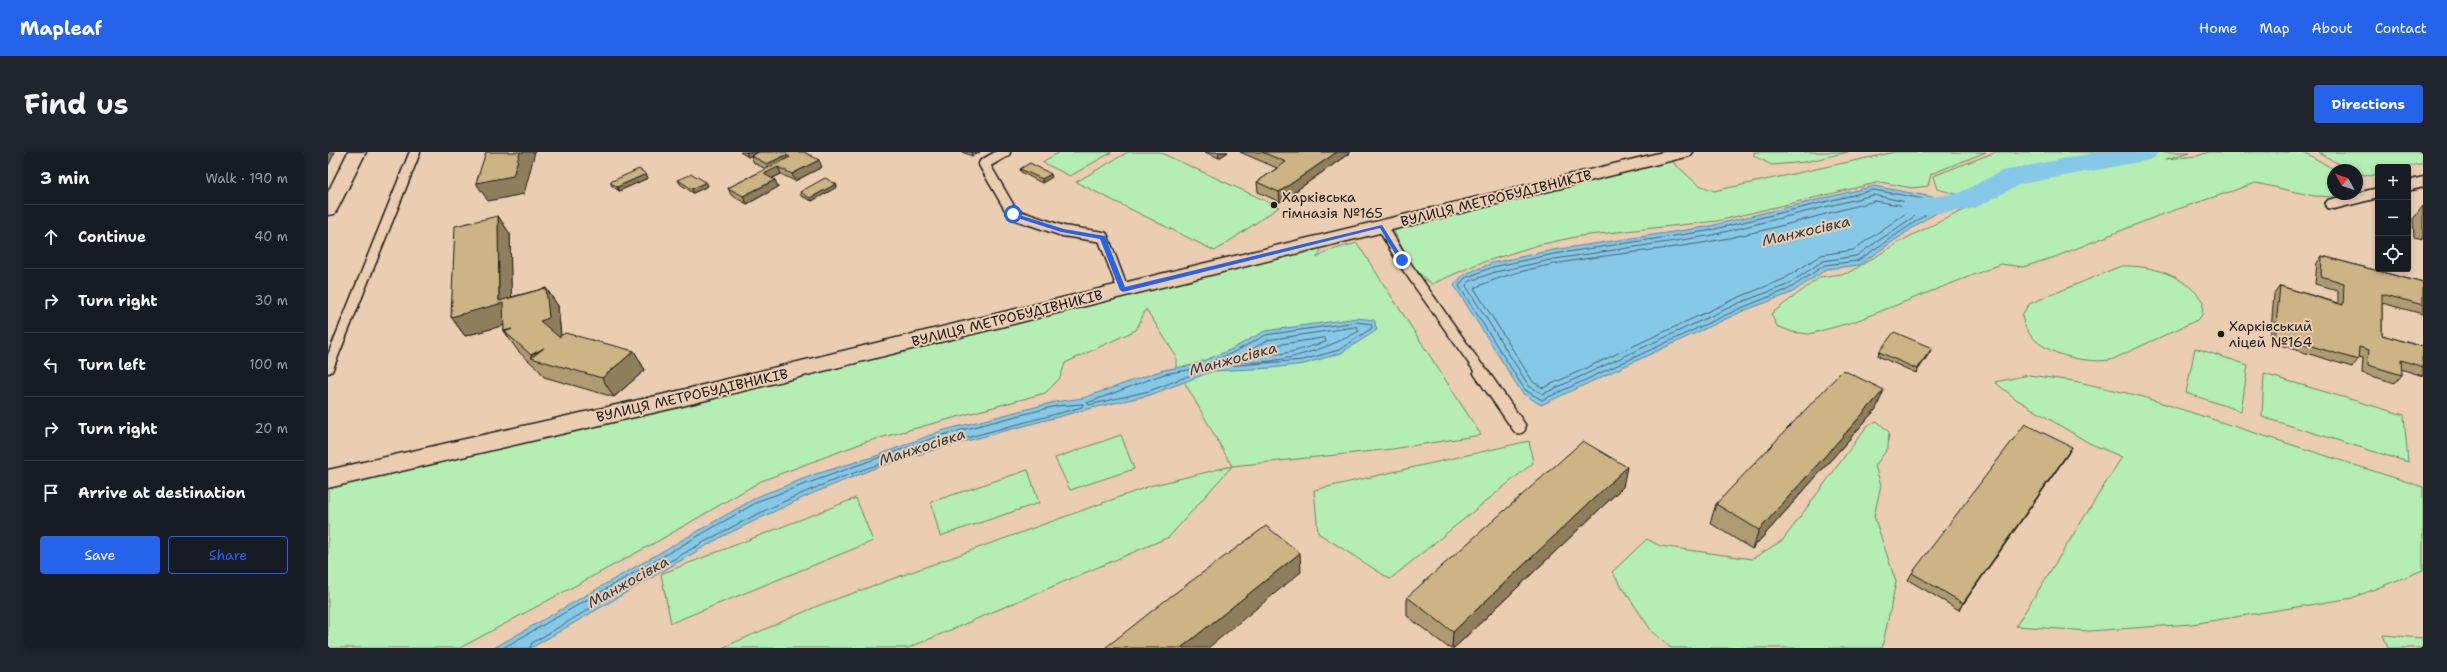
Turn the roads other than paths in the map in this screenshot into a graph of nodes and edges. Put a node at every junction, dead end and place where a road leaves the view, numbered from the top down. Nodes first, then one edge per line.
1 (357, 152) edge
2 (415, 152) edge
3 (1005, 152) edge
4 (1684, 152) edge
5 (2423, 182) edge
6 (2411, 185) edge
7 (2375, 194) edge
8 (2334, 204) dead end
9 (328, 210) edge
10 (1382, 226) junction
11 (1123, 290) junction
12 (328, 368) edge
13 (1519, 428) dead end
14 (328, 479) edge

1 - 9 street
2 - 12 lane
3 - 11 lane
4 - 10 street, ВУЛИЦЯ МЕТРОБУДІВНИКІВ
5 - 6 street
7 - 8 street
10 - 11 street, ВУЛИЦЯ МЕТРОБУДІВНИКІВ
10 - 13 lane
11 - 14 street, ВУЛИЦЯ МЕТРОБУДІВНИКІВ

